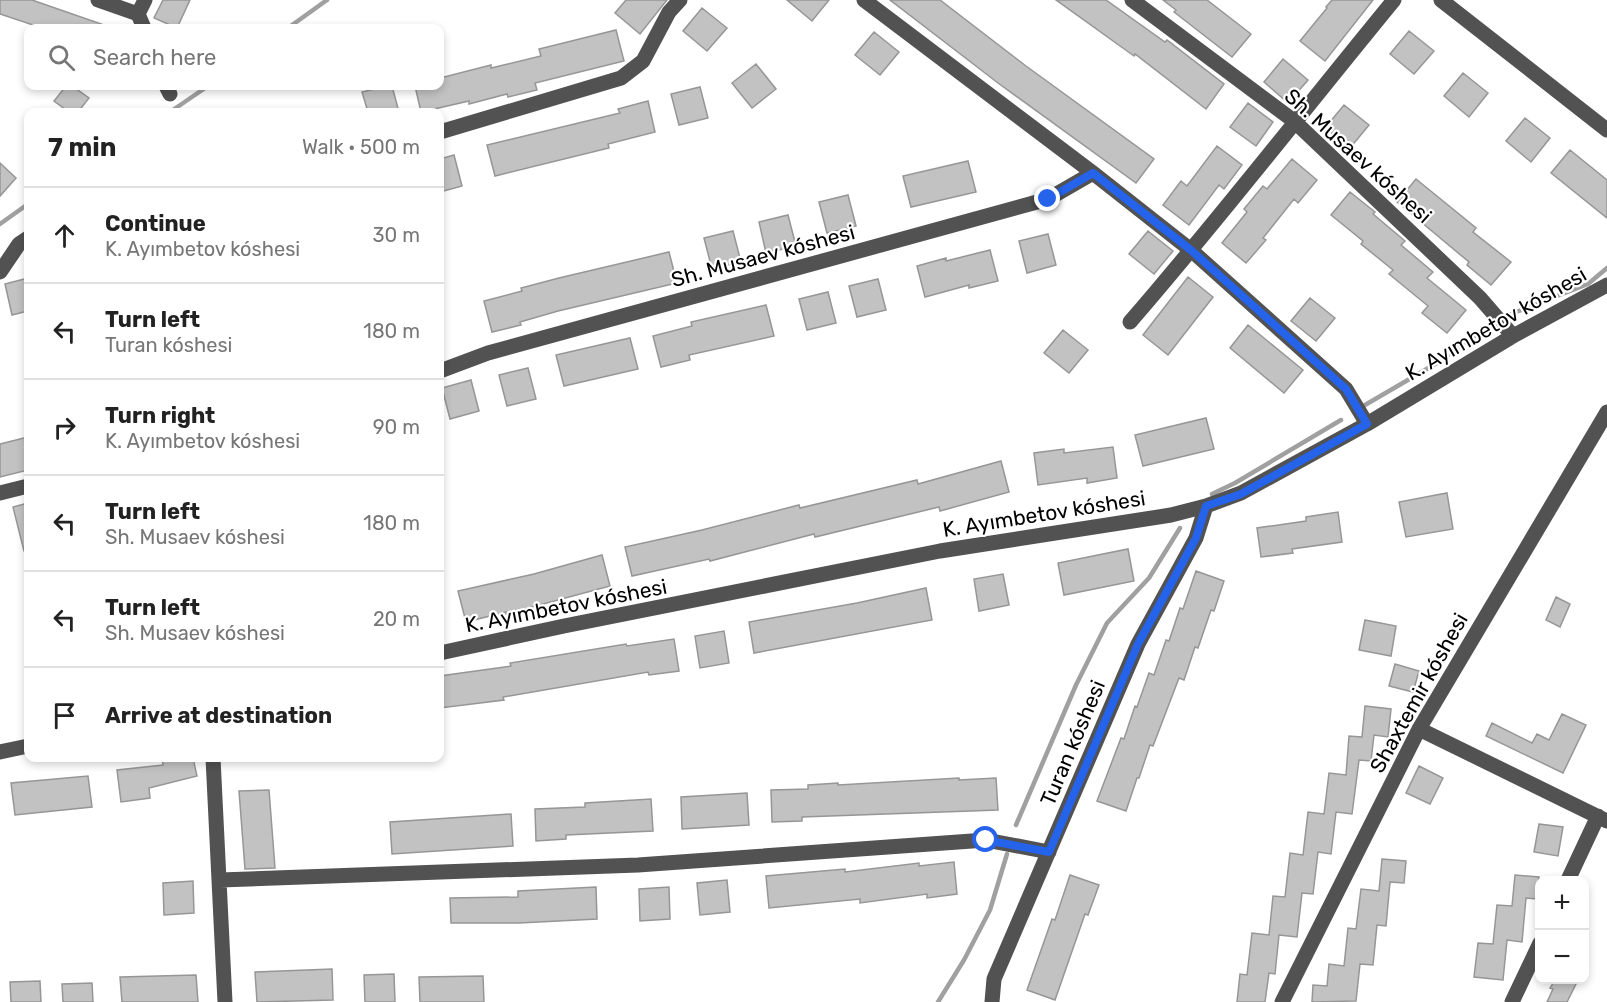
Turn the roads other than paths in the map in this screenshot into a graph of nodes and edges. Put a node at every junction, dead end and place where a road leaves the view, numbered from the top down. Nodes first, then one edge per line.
1 (98, 0) edge
2 (680, 0) edge
3 (864, 0) edge
4 (1132, 0) edge
5 (1394, 0) edge
6 (1441, 0) edge
7 (142, 14) edge
8 (1294, 122) junction
9 (1607, 130) edge
10 (444, 131) edge
11 (1093, 173) junction
12 (24, 241) edge
13 (1192, 251) junction
14 (0, 272) edge
15 (1607, 285) edge
16 (1130, 322) dead end
17 (1514, 336) junction
18 (444, 370) edge
19 (1607, 412) edge
20 (1367, 424) junction
21 (24, 487) edge
22 (0, 493) edge
23 (1206, 506) junction
24 (444, 652) edge
25 (1419, 729) junction
26 (24, 747) edge
27 (0, 752) edge
28 (213, 762) edge
29 (1602, 819) edge
30 (1049, 852) junction
31 (1570, 876) edge
32 (220, 880) junction
33 (1535, 952) edge
34 (225, 1002) edge
35 (992, 1002) edge
36 (1282, 1002) edge
37 (1512, 1002) edge

1 - 7 street
2 - 10 street
3 - 11 street
4 - 8 street, Sh. Musaev kóshesi
5 - 8 street
6 - 9 street
8 - 13 street
8 - 17 street, Sh. Musaev kóshesi
11 - 13 street
11 - 18 street, Sh. Musaev kóshesi
12 - 14 street
13 - 16 street
13 - 20 street
15 - 17 street, K. Ayımbetov kóshesi
17 - 20 street, K. Ayımbetov kóshesi
19 - 25 street, Shaxtemir kóshesi
20 - 23 street, K. Ayımbetov kóshesi
21 - 22 street
23 - 24 street, K. Ayımbetov kóshesi
23 - 30 street, Turan kóshesi
25 - 29 street
25 - 36 street, Shaxtemir kóshesi
26 - 27 street
28 - 32 street
29 - 31 street
30 - 32 street
30 - 35 street, Turan kóshesi
32 - 34 street
33 - 37 street

